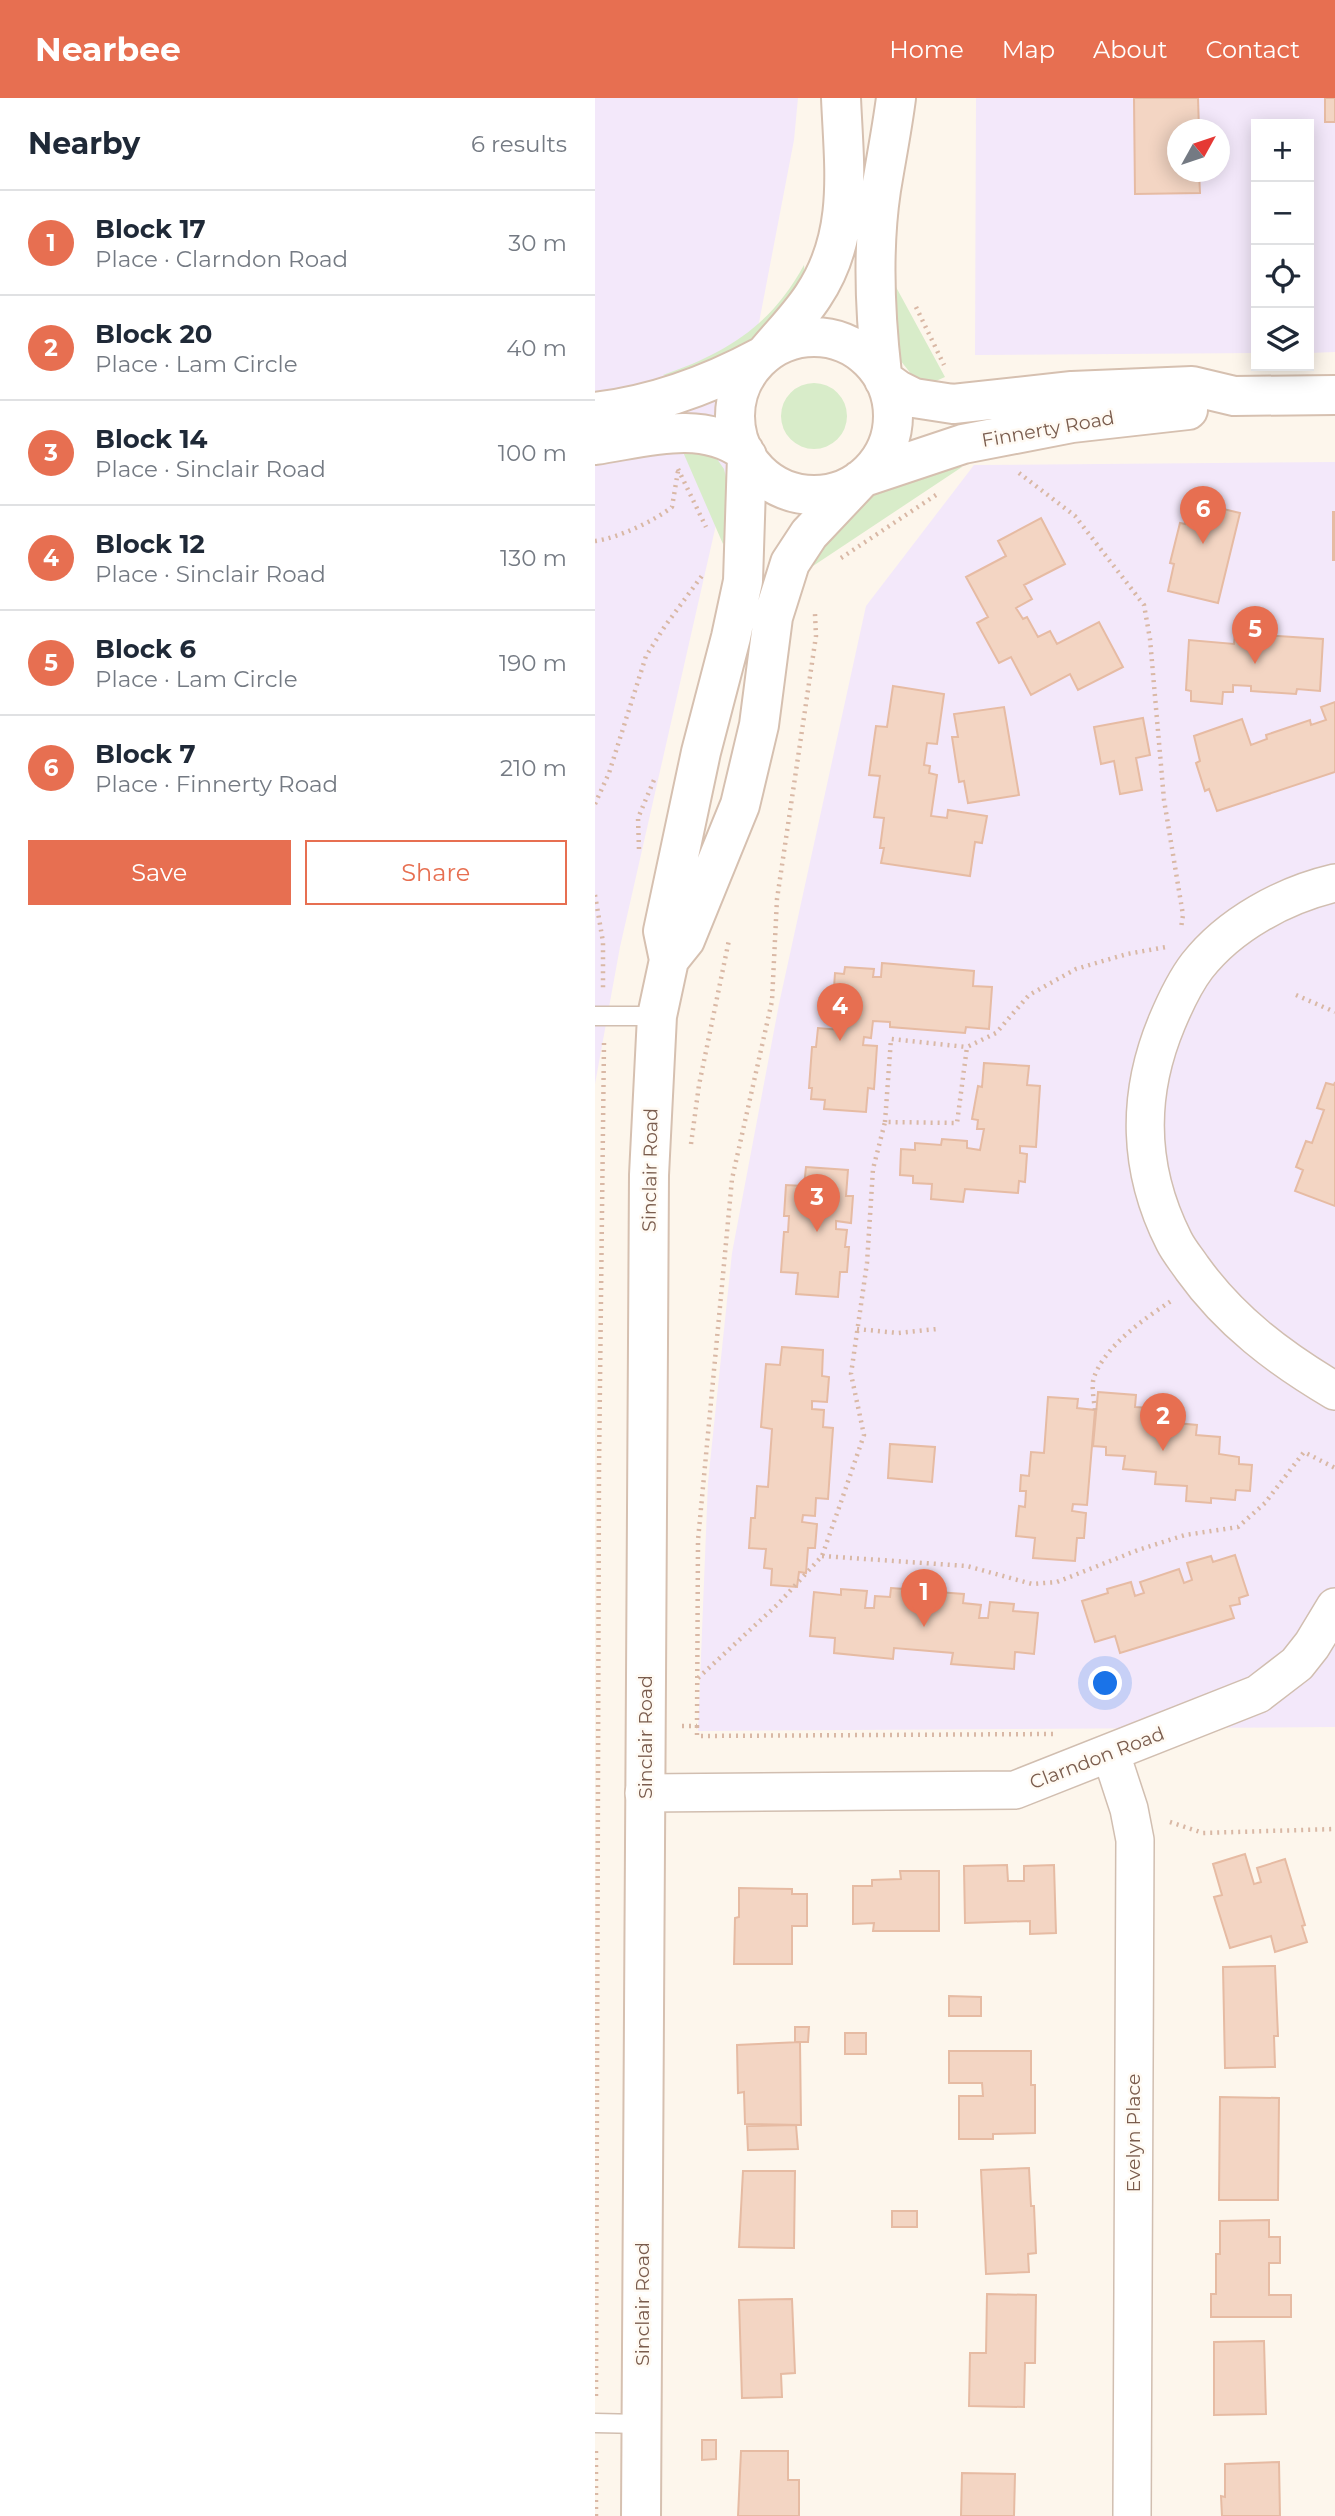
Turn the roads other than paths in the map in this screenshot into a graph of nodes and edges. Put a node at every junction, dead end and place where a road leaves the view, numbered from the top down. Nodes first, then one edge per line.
1 (841, 98) edge
2 (896, 98) edge
3 (765, 354) junction
4 (883, 377) junction
5 (1335, 395) edge
6 (1234, 396) junction
7 (595, 412) edge
8 (595, 445) edge
9 (745, 454) junction
10 (862, 479) junction
11 (1335, 883) edge
12 (669, 960) junction
13 (599, 1016) edge
14 (657, 1016) junction
15 (1335, 1391) edge
16 (1335, 1607) edge
17 (1111, 1754) junction
18 (645, 1793) junction
19 (595, 2423) edge
20 (641, 2424) junction
21 (641, 2516) edge
22 (1132, 2516) edge

1 - 3 main road
2 - 4 main road
3 - 4 main road
3 - 7 main road
3 - 9 main road
4 - 6 main road, Finnerty Road
4 - 10 main road
5 - 6 main road, Finnerty Road
6 - 10 main road, Finnerty Road
8 - 9 main road
9 - 10 main road
9 - 12 main road, Sinclair Road
10 - 12 main road, Sinclair Road
11 - 15 street
12 - 14 main road, Sinclair Road
13 - 14 lane
14 - 18 main road, Sinclair Road
16 - 17 street, Clarndon Road
17 - 18 street, Clarndon Road
17 - 22 street, Evelyn Place
18 - 20 main road, Sinclair Road
19 - 20 lane
20 - 21 main road, Sinclair Road

